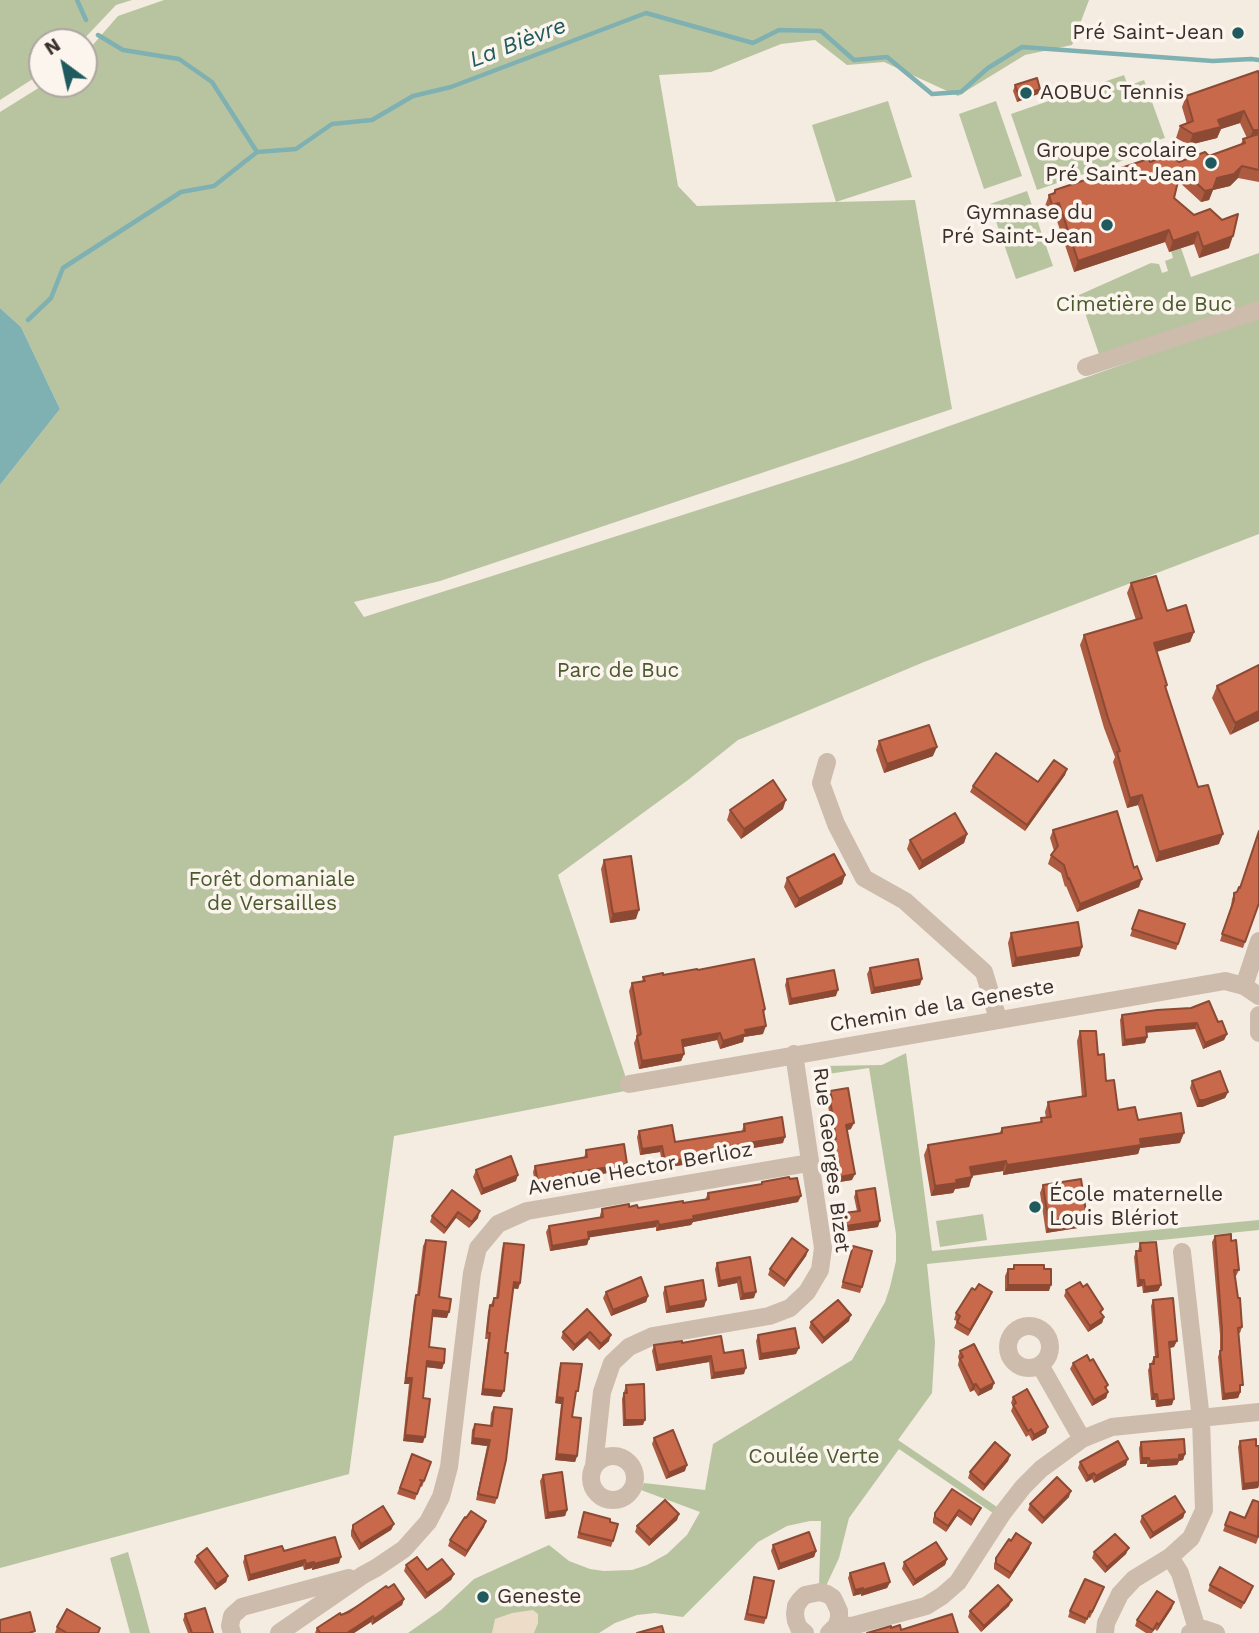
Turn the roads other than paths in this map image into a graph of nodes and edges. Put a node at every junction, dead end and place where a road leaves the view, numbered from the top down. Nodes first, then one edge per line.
1 (1259, 310) edge
2 (1086, 367) dead end
3 (827, 762) dead end
4 (1259, 941) edge
5 (1251, 991) edge
6 (1259, 1015) edge
7 (998, 1019) junction
8 (1259, 1033) edge
9 (794, 1054) junction
10 (629, 1084) dead end
11 (809, 1163) junction
12 (1182, 1252) dead end
13 (1040, 1365) dead end
14 (1259, 1412) edge
15 (600, 1417) junction
16 (1201, 1419) junction
17 (1082, 1439) junction
18 (621, 1457) junction
19 (594, 1466) junction
20 (1170, 1557) junction
21 (363, 1575) junction
22 (833, 1629) edge
23 (1193, 1631) edge
24 (232, 1633) edge
25 (279, 1633) edge
26 (805, 1633) edge
27 (1105, 1633) edge
28 (1216, 1633) edge

1 - 2 street
3 - 7 street
4 - 5 street
5 - 7 street, Chemin de la Geneste
6 - 8 street
7 - 9 street, Chemin de la Geneste
9 - 10 street, Chemin de la Geneste
9 - 11 street, Rue Georges Bizet
11 - 15 street, Rue Georges Bizet
11 - 21 street, Avenue Hector Berlioz
12 - 16 street
13 - 17 street
14 - 16 street
15 - 18 street, Rue Georges Bizet
15 - 19 street, Rue Georges Bizet
16 - 17 street
16 - 20 street
17 - 22 street
18 - 19 street
18 - 19 street, Rue Georges Bizet
20 - 23 street
20 - 27 street
21 - 24 street, Avenue Hector Berlioz
21 - 25 street, Avenue Hector Berlioz
22 - 26 street
23 - 28 street

